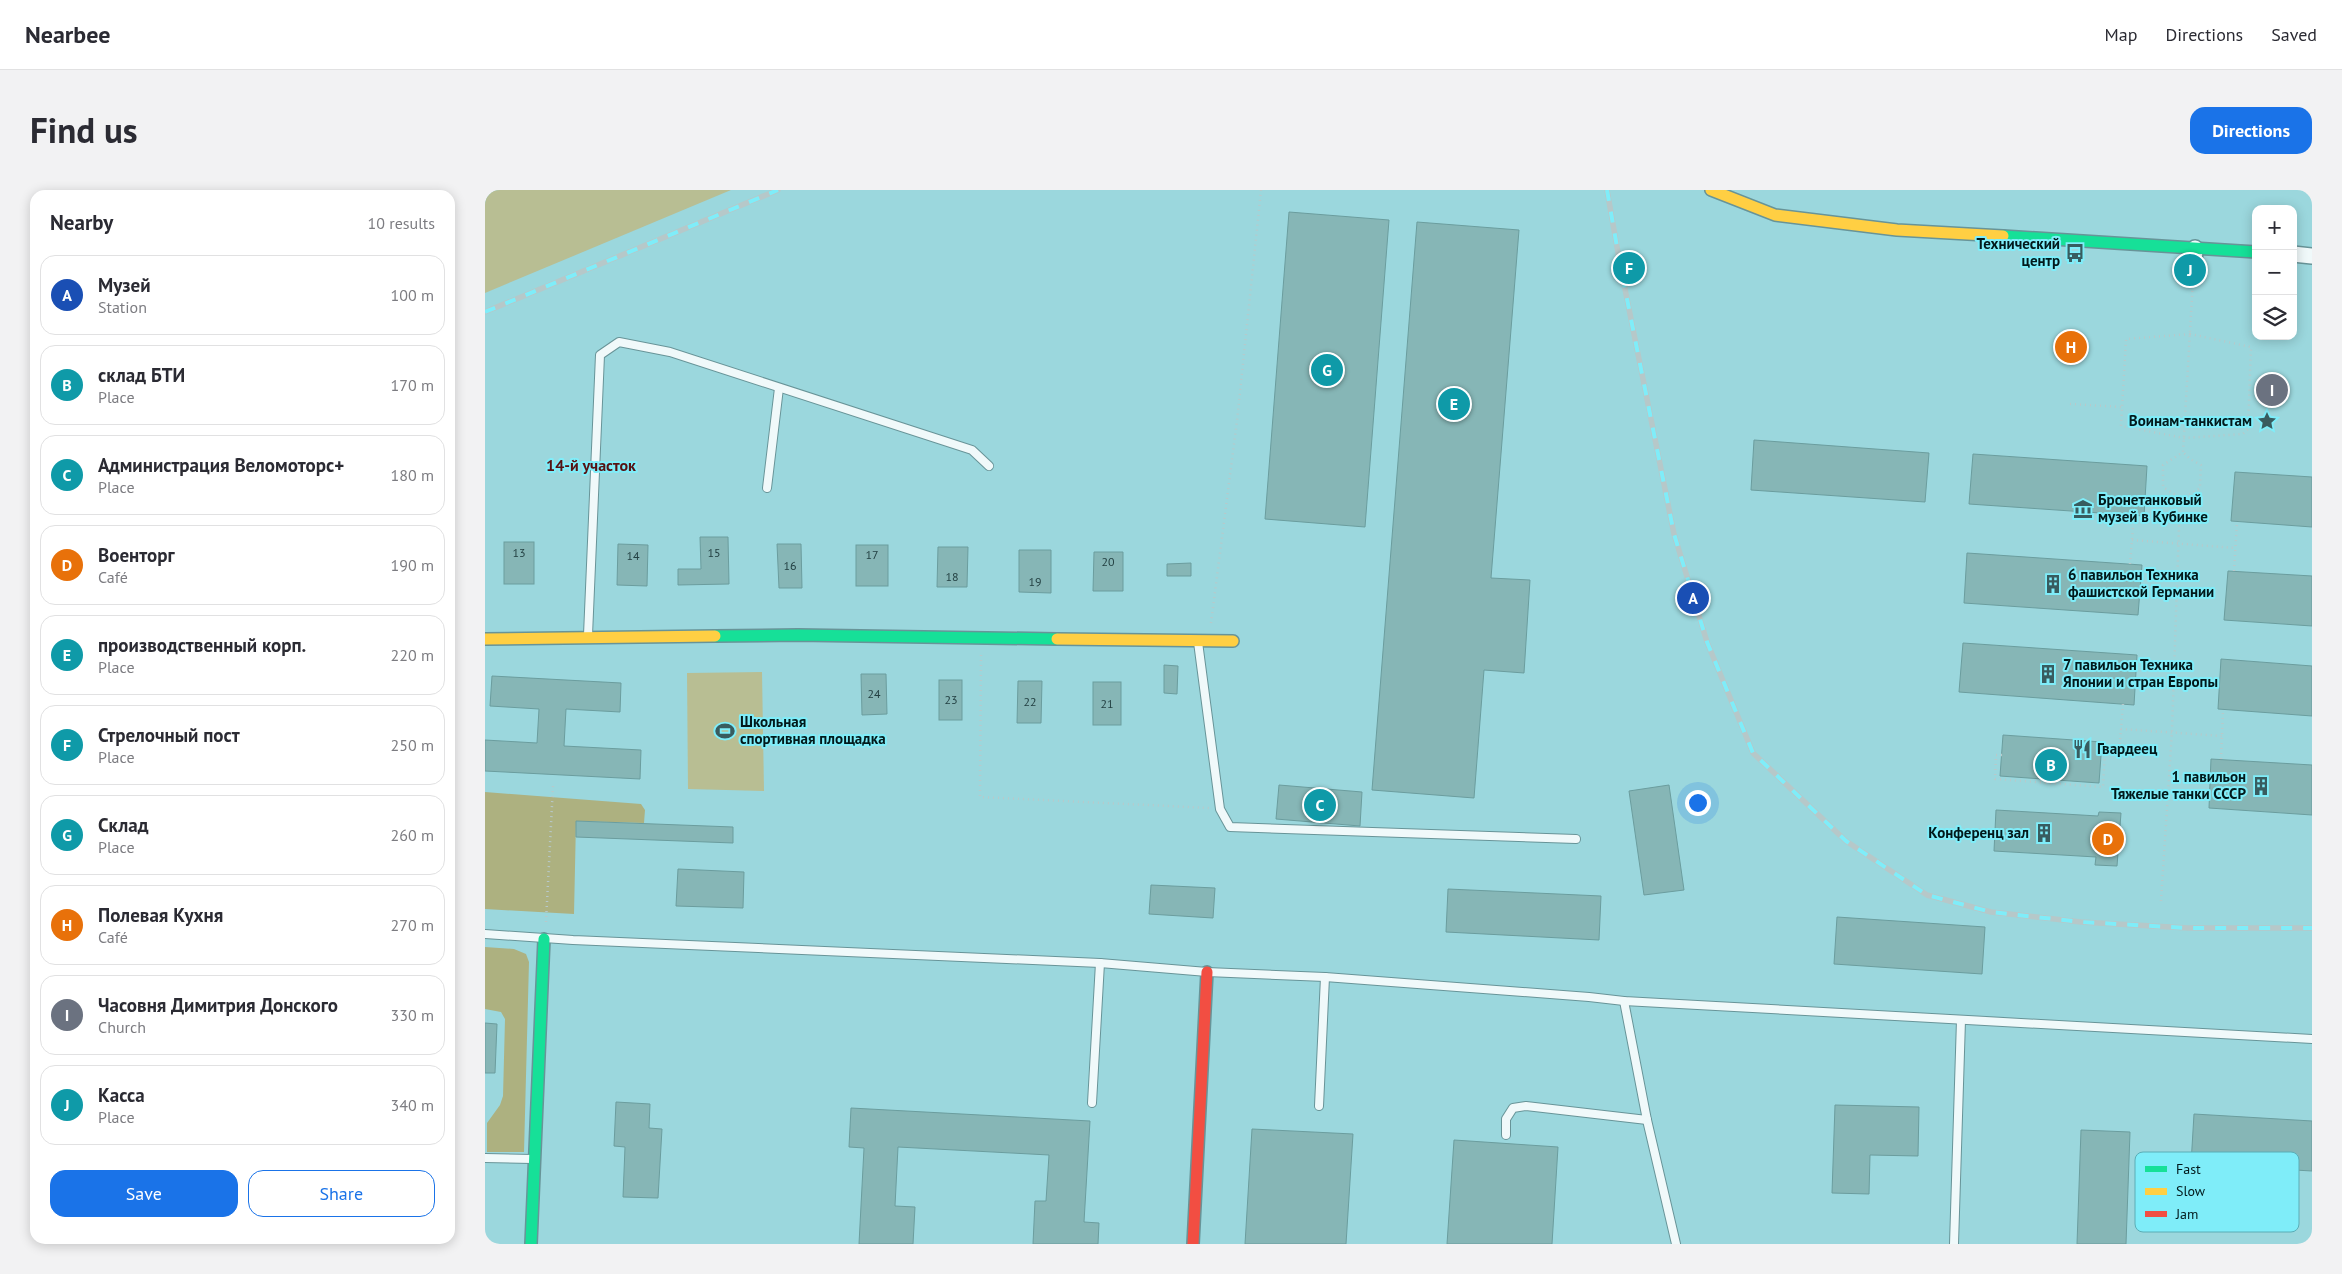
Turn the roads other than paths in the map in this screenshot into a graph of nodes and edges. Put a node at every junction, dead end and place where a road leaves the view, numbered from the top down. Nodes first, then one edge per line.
1 (1711, 190) edge
2 (2200, 250) junction
3 (2252, 252) edge
4 (2297, 254) edge
5 (2312, 256) edge
6 (2194, 266) road end
7 (779, 388) junction
8 (989, 466) dead end
9 (767, 488) dead end
10 (588, 637) junction
11 (485, 639) edge
12 (1203, 642) junction
13 (1233, 642) dead end
14 (1576, 839) dead end
15 (485, 934) edge
16 (544, 939) junction
17 (1100, 963) junction
18 (1207, 972) junction
19 (1325, 977) junction
20 (1624, 1001) junction
21 (1961, 1020) junction
22 (2312, 1039) edge
23 (1093, 1104) dead end
24 (1319, 1106) dead end
25 (1647, 1120) junction
26 (1506, 1135) dead end
27 (485, 1158) edge
28 (534, 1159) junction
29 (531, 1244) edge
30 (1193, 1244) edge
31 (1676, 1244) edge
32 (1954, 1244) edge

1 - 2 street
2 - 3 street
2 - 6 street
4 - 5 street
7 - 8 lane
7 - 9 lane
7 - 10 lane
10 - 11 street
10 - 12 street
12 - 13 street
12 - 14 lane
15 - 16 lane
16 - 17 lane
16 - 28 street
17 - 18 lane
17 - 23 lane
18 - 19 lane
18 - 30 street
19 - 20 lane
19 - 24 lane
20 - 21 lane
20 - 25 lane
21 - 22 lane
21 - 32 lane
25 - 26 lane
25 - 31 lane
27 - 28 lane
28 - 29 street

